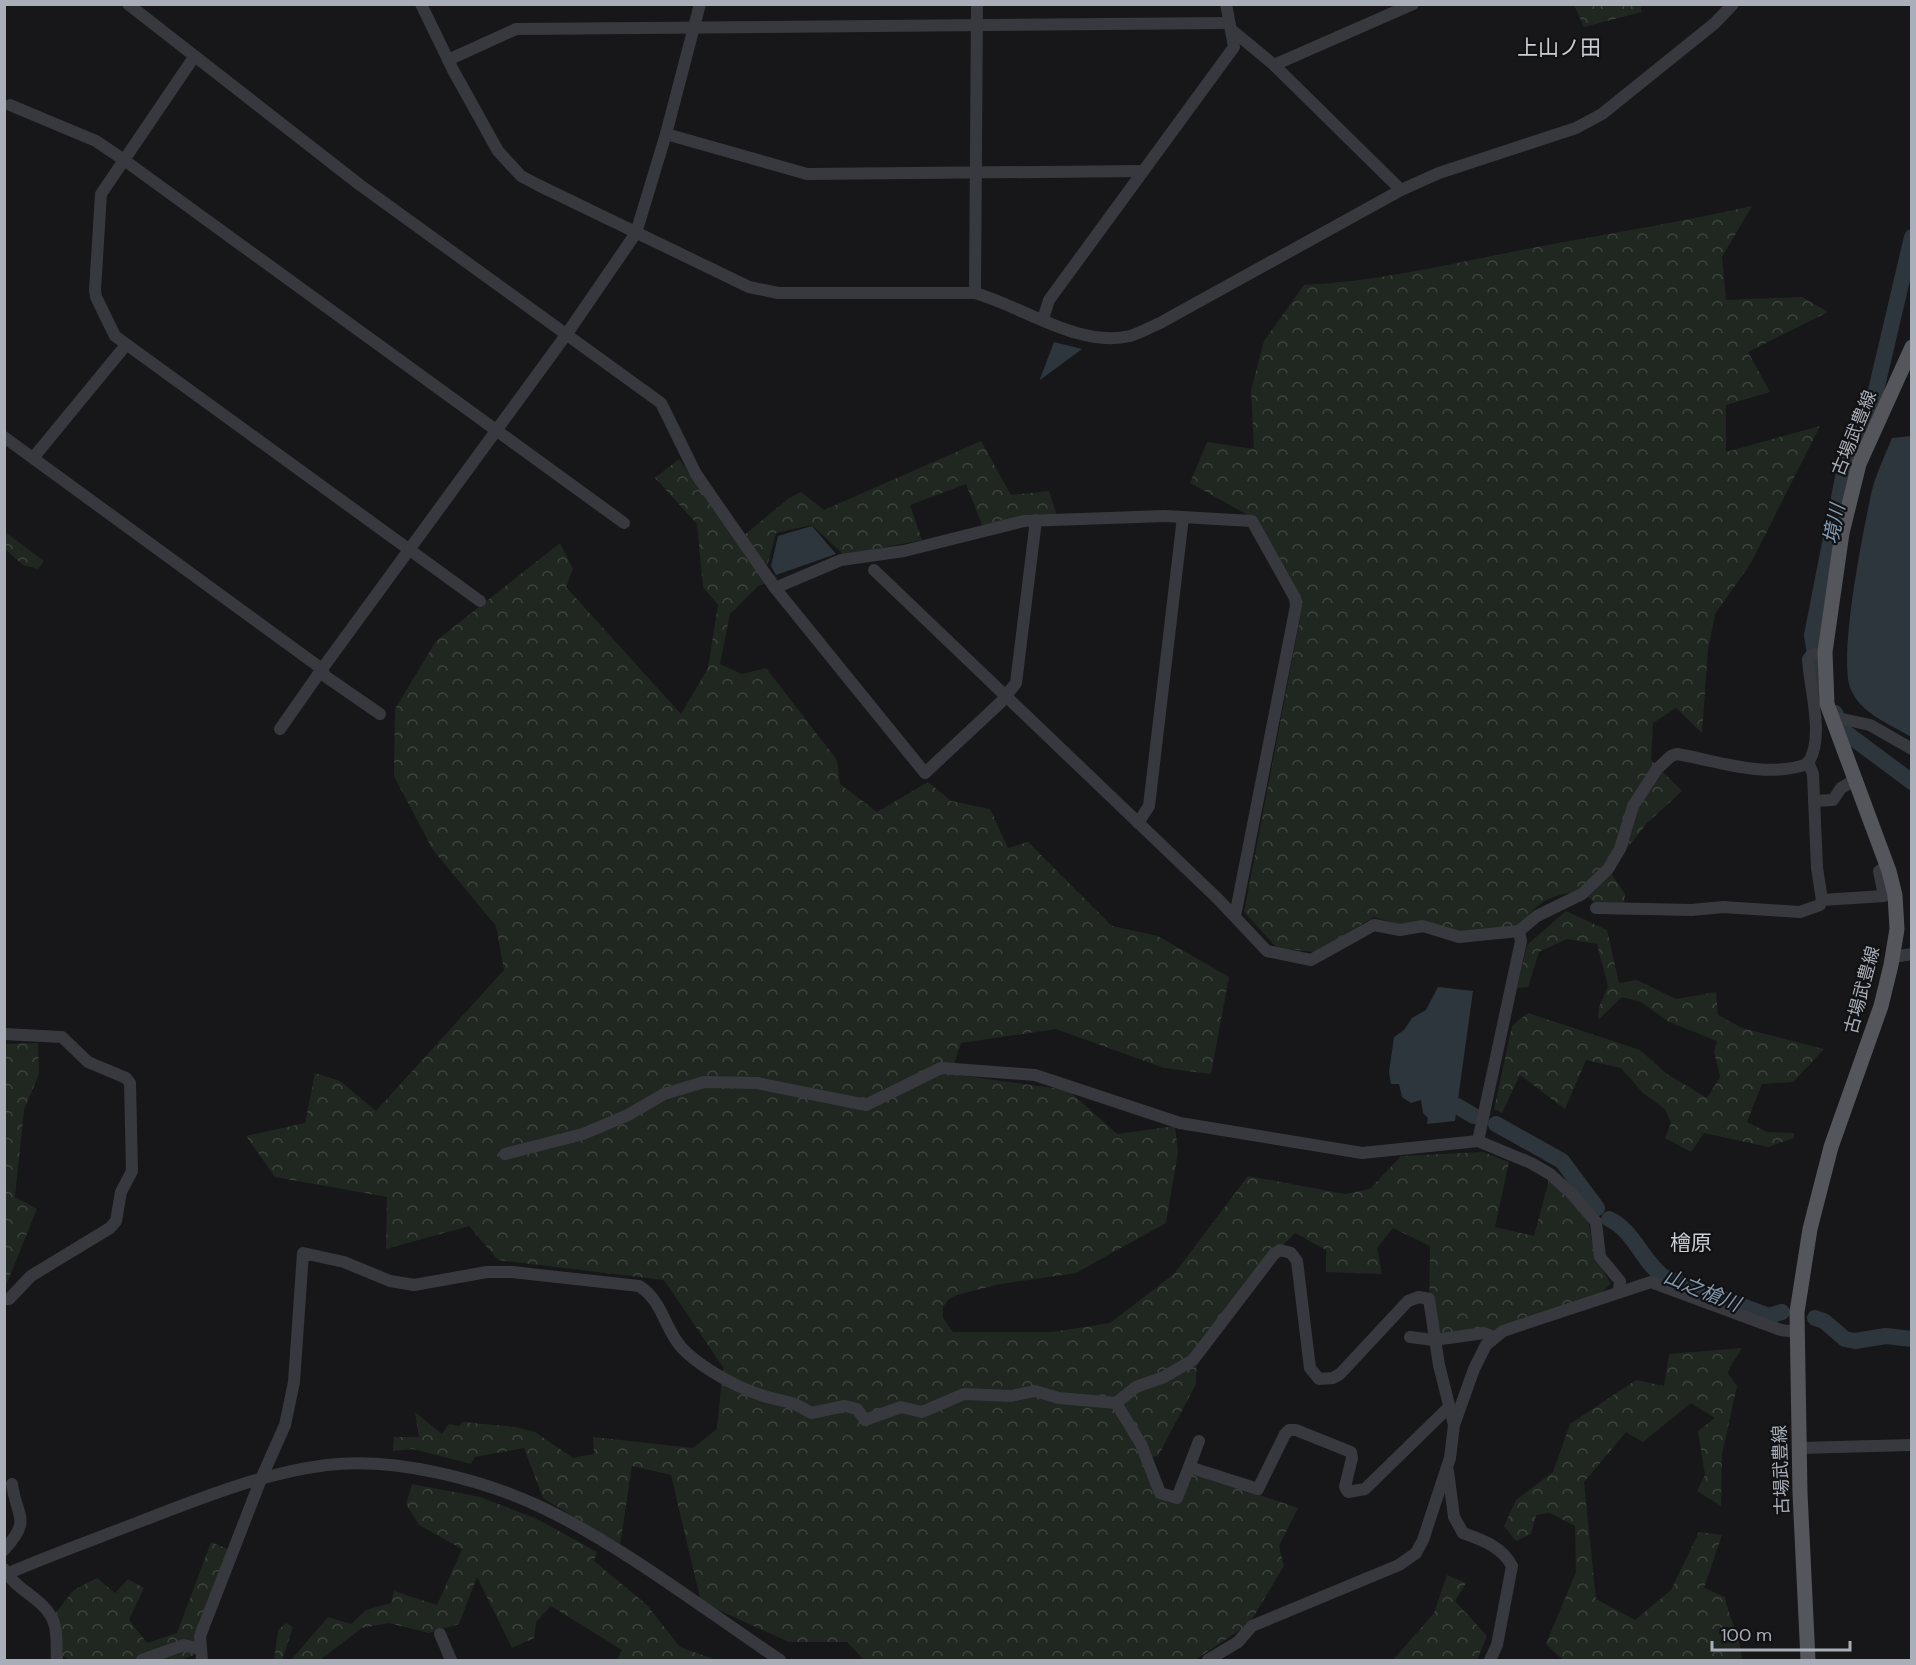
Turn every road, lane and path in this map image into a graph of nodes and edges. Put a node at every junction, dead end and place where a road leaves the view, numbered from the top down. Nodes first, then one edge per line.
1 (128, 4) edge
2 (421, 4) edge
3 (700, 4) edge
4 (978, 4) edge
5 (1226, 4) edge
6 (1413, 4) edge
7 (1733, 4) edge
8 (978, 26) junction
9 (1231, 27) junction
10 (694, 28) junction
11 (194, 57) junction
12 (448, 60) junction
13 (1274, 65) junction
14 (10, 105) dead end
15 (666, 134) junction
16 (124, 160) junction
17 (1143, 171) junction
18 (977, 172) junction
19 (1401, 190) junction
20 (636, 233) junction
21 (975, 293) junction
22 (1043, 319) junction
23 (566, 335) junction
24 (126, 345) junction
25 (1911, 347) edge
26 (496, 431) junction
27 (4, 437) edge
28 (33, 458) junction
29 (1183, 517) junction
30 (1036, 520) junction
31 (624, 523) dead end
32 (410, 549) junction
33 (874, 570) dead end
34 (775, 588) junction
35 (480, 601) dead end
36 (1825, 652) junction
37 (322, 669) junction
38 (1006, 696) junction
39 (380, 714) dead end
40 (1833, 717) junction
41 (280, 729) dead end
42 (1911, 749) edge
43 (1808, 762) junction
44 (1855, 780) junction
45 (1814, 801) junction
46 (1138, 823) junction
47 (1887, 866) junction
48 (1822, 900) junction
49 (1596, 908) dead end
50 (1235, 916) junction
51 (1519, 930) junction
52 (1911, 954) edge
53 (1893, 957) junction
54 (4, 1034) edge
55 (1478, 1141) junction
56 (505, 1154) dead end
57 (1619, 1290) junction
58 (4, 1299) edge
59 (1797, 1332) junction
60 (1410, 1337) dead end
61 (1494, 1337) junction
62 (1434, 1340) junction
63 (1467, 1389) junction
64 (1116, 1403) junction
65 (1449, 1405) junction
66 (1454, 1425) junction
67 (1199, 1441) dead end
68 (1911, 1445) edge
69 (1799, 1448) junction
70 (1189, 1467) junction
71 (1447, 1467) junction
72 (261, 1479) junction
73 (12, 1484) dead end
74 (4, 1550) edge
75 (5, 1572) edge
76 (440, 1634) dead end
77 (201, 1655) edge
78 (57, 1660) edge
79 (142, 1660) edge
80 (451, 1660) edge
81 (780, 1660) edge
82 (1208, 1660) edge
83 (1490, 1660) edge
84 (1809, 1660) edge

1 - 11 street
2 - 12 street
3 - 10 street
4 - 8 street
5 - 9 street
6 - 13 street
7 - 19 street
8 - 9 street
8 - 10 street
8 - 18 street
9 - 13 street
9 - 17 street
10 - 12 street
10 - 15 street
11 - 16 street
11 - 23 street
12 - 20 street
13 - 19 street
14 - 16 street
15 - 18 street
15 - 20 street
16 - 24 street
16 - 26 street
17 - 18 street
17 - 22 street
18 - 21 street
19 - 22 street
20 - 21 street
20 - 23 street
21 - 22 street
23 - 26 street
23 - 34 street
24 - 28 street
24 - 32 street
25 - 36 main road, 古場武豊線
26 - 31 street
26 - 32 street
27 - 28 street
28 - 37 street
29 - 30 street
29 - 46 street
29 - 50 street
30 - 34 street
30 - 38 street
32 - 35 street
32 - 37 street
33 - 38 street
34 - 38 street
36 - 40 main road, 古場武豊線
36 - 43 street
37 - 39 street
37 - 41 street
38 - 46 street
40 - 42 street
40 - 44 main road, 古場武豊線
43 - 45 street
43 - 51 street
44 - 45 street
44 - 47 main road, 古場武豊線
45 - 48 street
46 - 50 street
47 - 48 street
47 - 53 main road, 古場武豊線
48 - 49 street
50 - 51 street
51 - 55 street
52 - 53 street
53 - 59 main road, 古場武豊線
54 - 58 street
55 - 56 street
55 - 57 street
57 - 59 street
57 - 61 street
59 - 69 main road, 古場武豊線
60 - 62 street
61 - 62 street
61 - 63 street
62 - 64 street
62 - 65 street
63 - 65 street
63 - 66 street
64 - 70 street
64 - 72 street
65 - 66 street
65 - 70 street
66 - 71 street
67 - 70 street
68 - 69 street
69 - 84 main road, 古場武豊線
71 - 82 street
71 - 83 street
72 - 75 street
72 - 77 street
72 - 81 street
73 - 74 street
75 - 78 street
76 - 80 street
77 - 79 street

